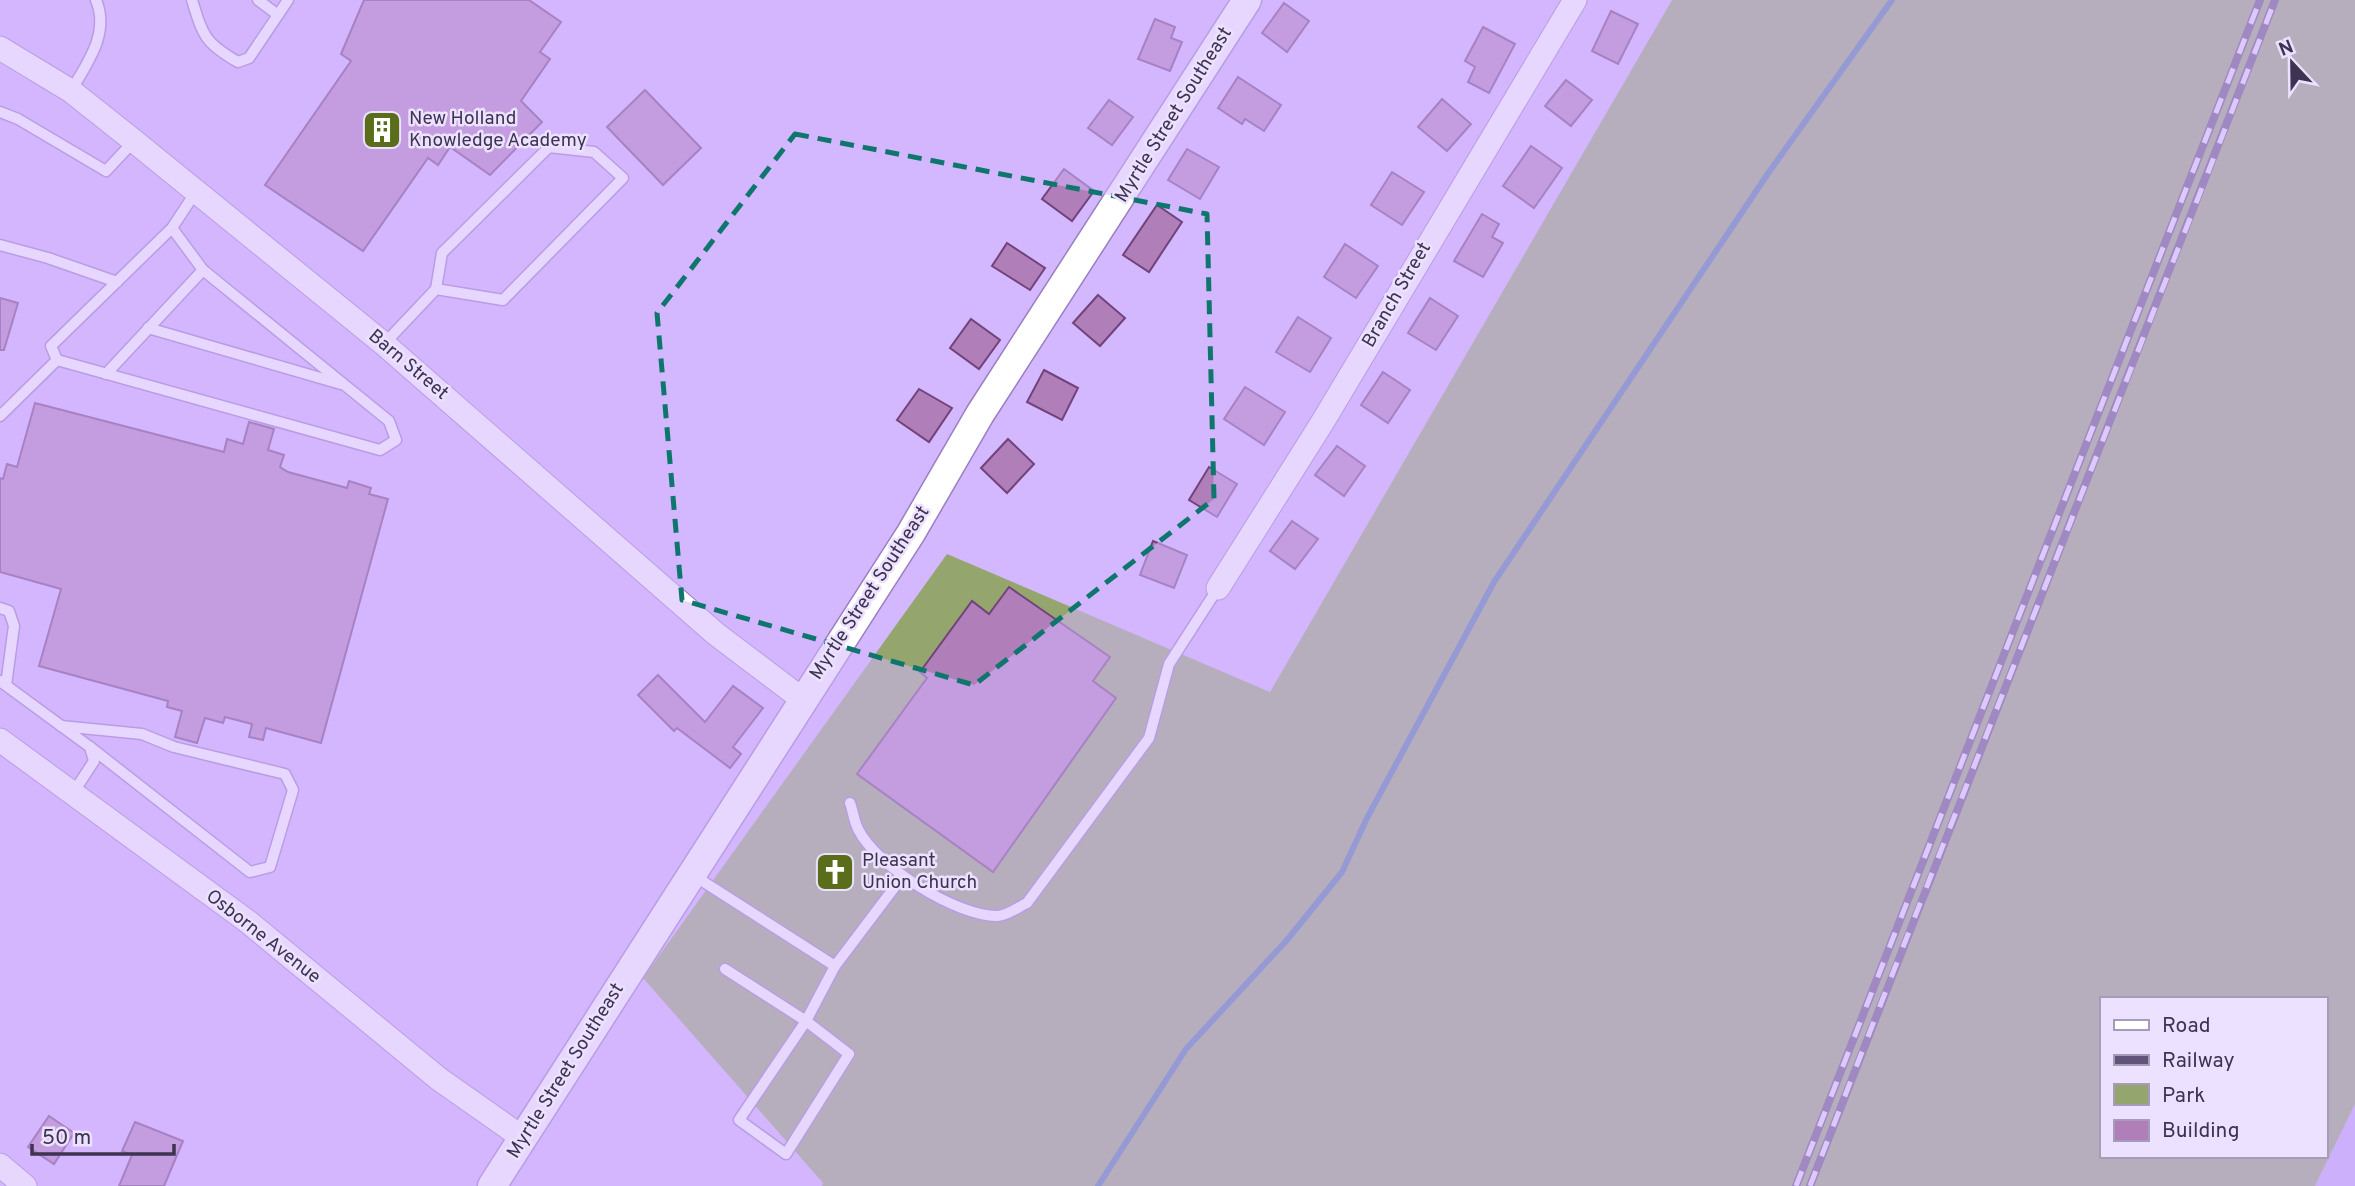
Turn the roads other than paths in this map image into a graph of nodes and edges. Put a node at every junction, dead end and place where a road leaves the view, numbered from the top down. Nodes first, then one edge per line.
1 (96, 0) edge
2 (192, 0) edge
3 (258, 0) edge
4 (288, 0) edge
5 (1247, 0) edge
6 (1575, 0) edge
7 (278, 15) junction
8 (0, 48) edge
9 (71, 91) junction
10 (0, 112) edge
11 (134, 141) junction
12 (195, 193) junction
13 (172, 228) junction
14 (0, 245) edge
15 (203, 270) junction
16 (117, 282) junction
17 (436, 289) junction
18 (148, 328) junction
19 (384, 345) junction
20 (57, 360) junction
21 (106, 374) junction
22 (347, 386) junction
23 (0, 416) edge
24 (1218, 588) joint
25 (0, 608) edge
26 (3, 683) edge
27 (802, 699) junction
28 (61, 726) junction
29 (0, 740) edge
30 (90, 747) junction
31 (73, 793) junction
32 (850, 803) dead end
33 (691, 874) junction
34 (903, 876) junction
35 (835, 966) junction
36 (725, 969) dead end
37 (806, 1021) junction
38 (523, 1138) junction
39 (0, 1165) edge
40 (25, 1186) edge
41 (492, 1186) edge

1 - 9 lane
2 - 7 lane
3 - 7 lane
4 - 7 lane
5 - 27 street, Myrtle Street Southeast
6 - 24 street, Branch Street
8 - 9 street, Barn Street
9 - 11 street, Barn Street
10 - 11 lane
11 - 12 street, Barn Street
12 - 13 lane
12 - 19 street, Barn Street
13 - 15 lane
13 - 16 lane
14 - 16 lane
15 - 18 lane
15 - 22 lane
16 - 20 lane
17 - 17 lane
17 - 19 lane
18 - 21 lane
18 - 22 lane
19 - 27 street, Barn Street
20 - 21 lane
20 - 23 lane
21 - 22 lane
24 - 34 lane
25 - 26 lane
26 - 28 lane
27 - 33 street, Myrtle Street Southeast
28 - 30 lane
28 - 30 lane
29 - 31 street, Osborne Avenue
30 - 31 lane
31 - 38 street, Osborne Avenue
32 - 34 lane
33 - 35 lane
33 - 38 street, Myrtle Street Southeast
34 - 35 lane
35 - 37 lane
36 - 37 lane
37 - 37 lane
38 - 41 street, Myrtle Street Southeast
39 - 40 street

